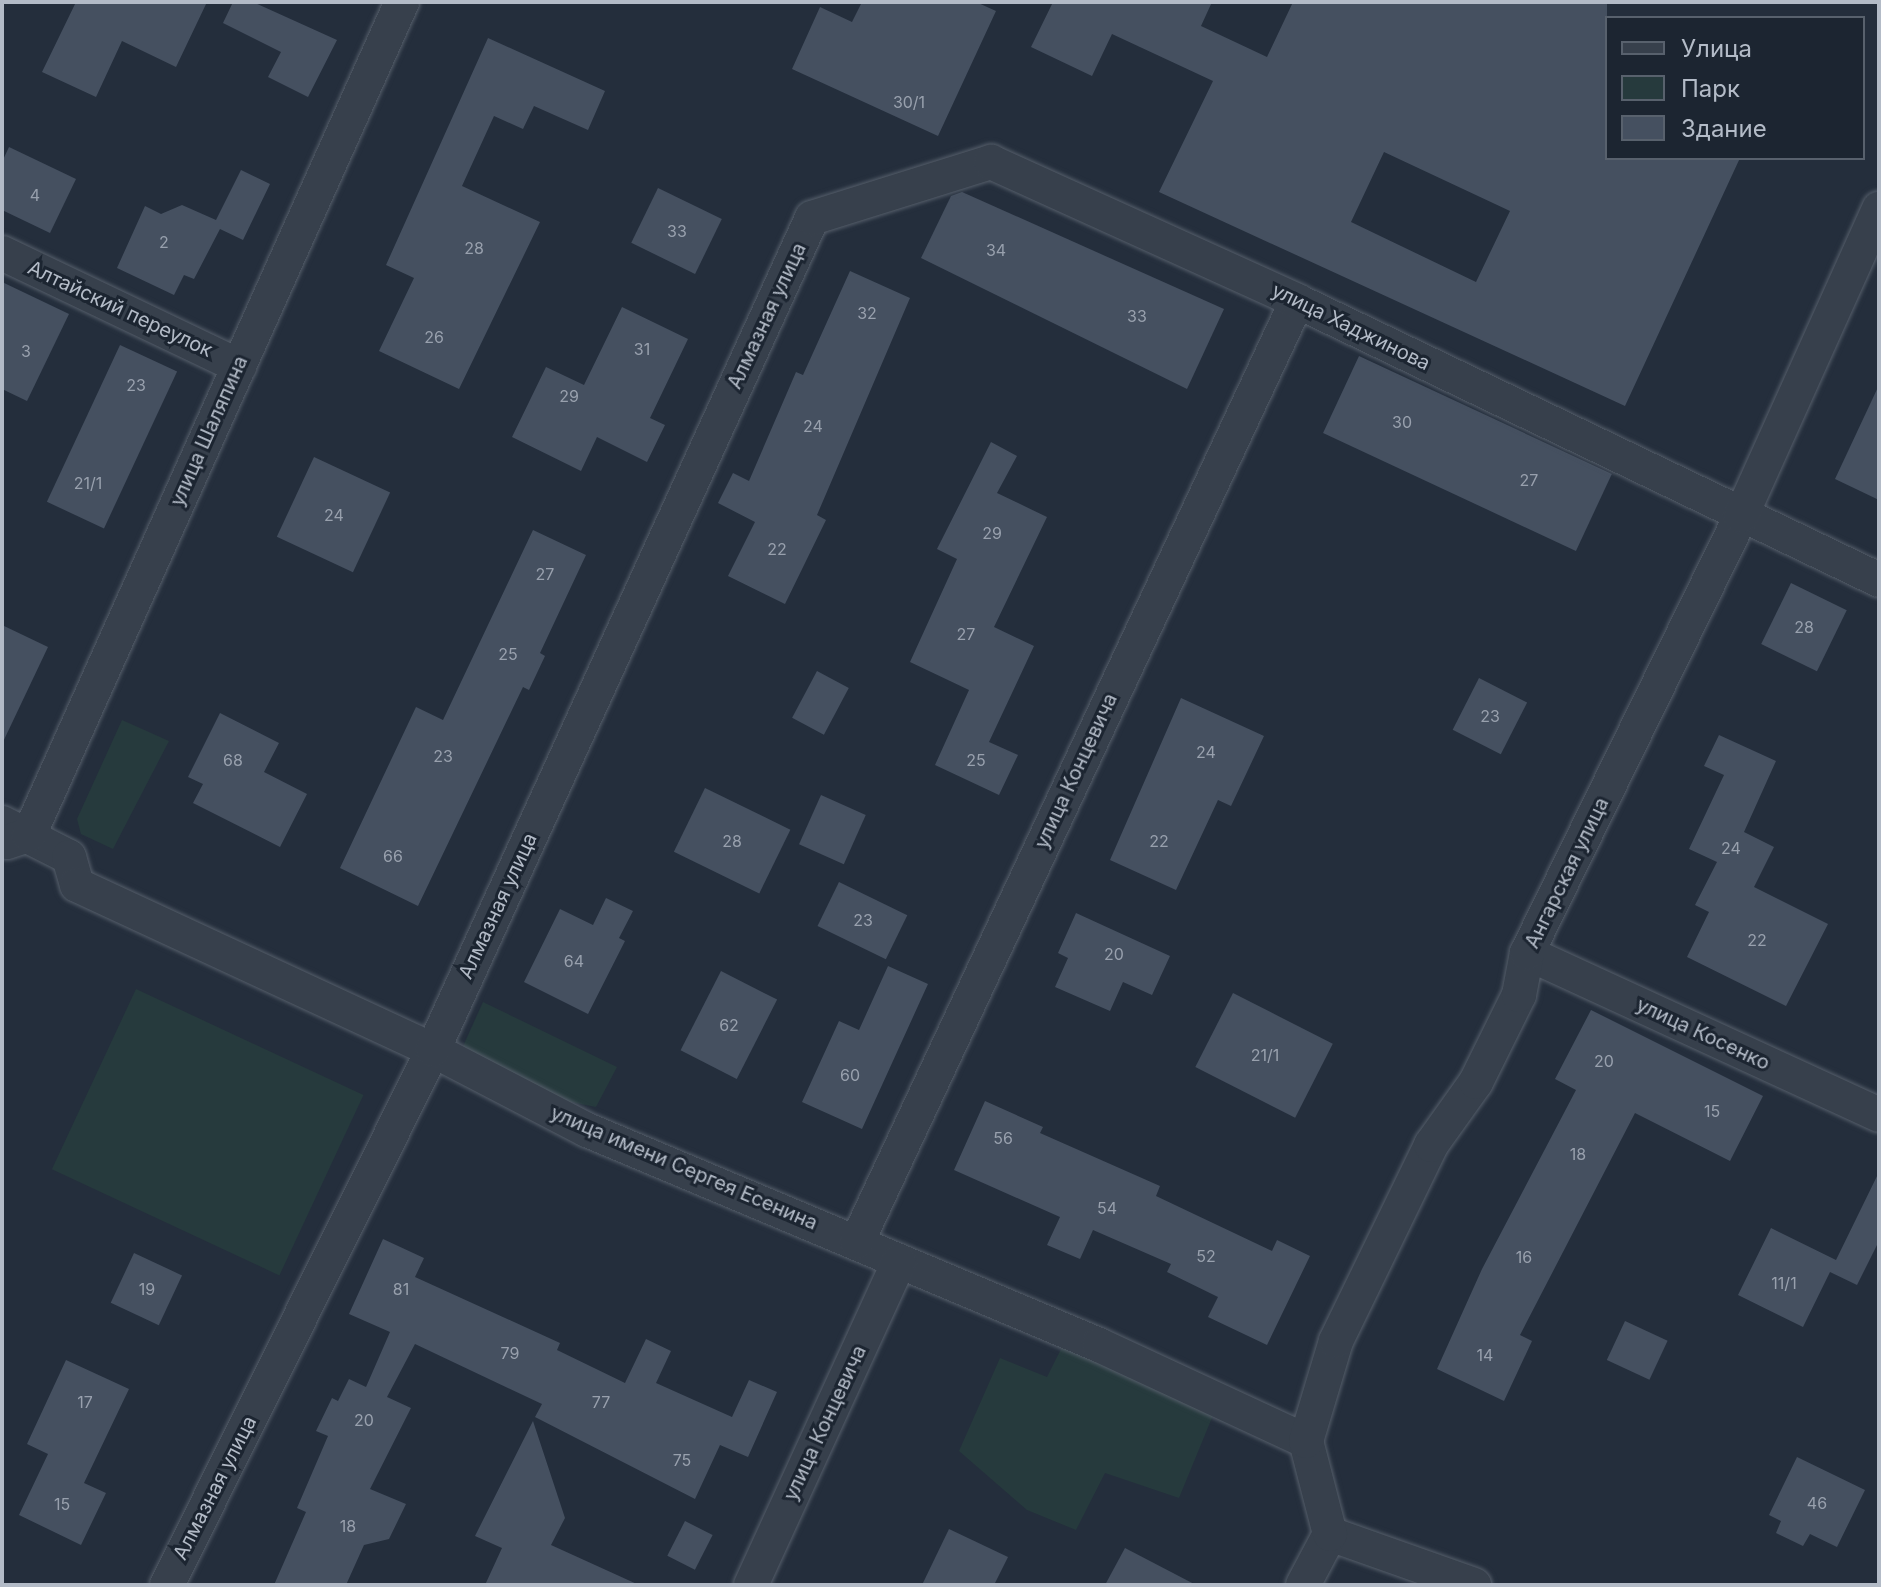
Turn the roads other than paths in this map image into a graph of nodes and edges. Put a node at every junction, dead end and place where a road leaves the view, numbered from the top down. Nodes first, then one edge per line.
1 (402, 2) edge
2 (1879, 209) edge
3 (812, 218) joint
4 (2, 253) edge
5 (1297, 301) junction
6 (239, 366) junction
7 (1741, 516) junction
8 (1879, 580) edge
9 (11, 834) edge
10 (1527, 953) junction
11 (433, 1050) junction
12 (1879, 1115) edge
13 (857, 1242) junction
14 (899, 1261) junction
15 (1306, 1441) junction
16 (1330, 1534) junction
17 (167, 1585) edge
18 (751, 1585) edge
19 (1303, 1585) edge
20 (1474, 1585) edge

1 - 6 street, улица Шаляпина
2 - 7 street, Ангарская улица
3 - 5 street, улица Хаджинова
3 - 11 street, Алмазная улица
4 - 6 street, Алтайский переулок
5 - 7 street, улица Хаджинова
5 - 13 street, улица Концевича
6 - 9 street, улица Шаляпина
7 - 8 street, улица Хаджинова
7 - 10 street, Ангарская улица
9 - 11 street, улица имени Сергея Есенина
10 - 12 street, улица Косенко
10 - 15 street, Ангарская улица
11 - 13 street, улица имени Сергея Есенина
11 - 17 street, Алмазная улица
13 - 14 street, улица имени Сергея Есенина
14 - 15 street, улица имени Сергея Есенина
14 - 18 street, улица Концевича
15 - 16 street
16 - 19 street
16 - 20 street

